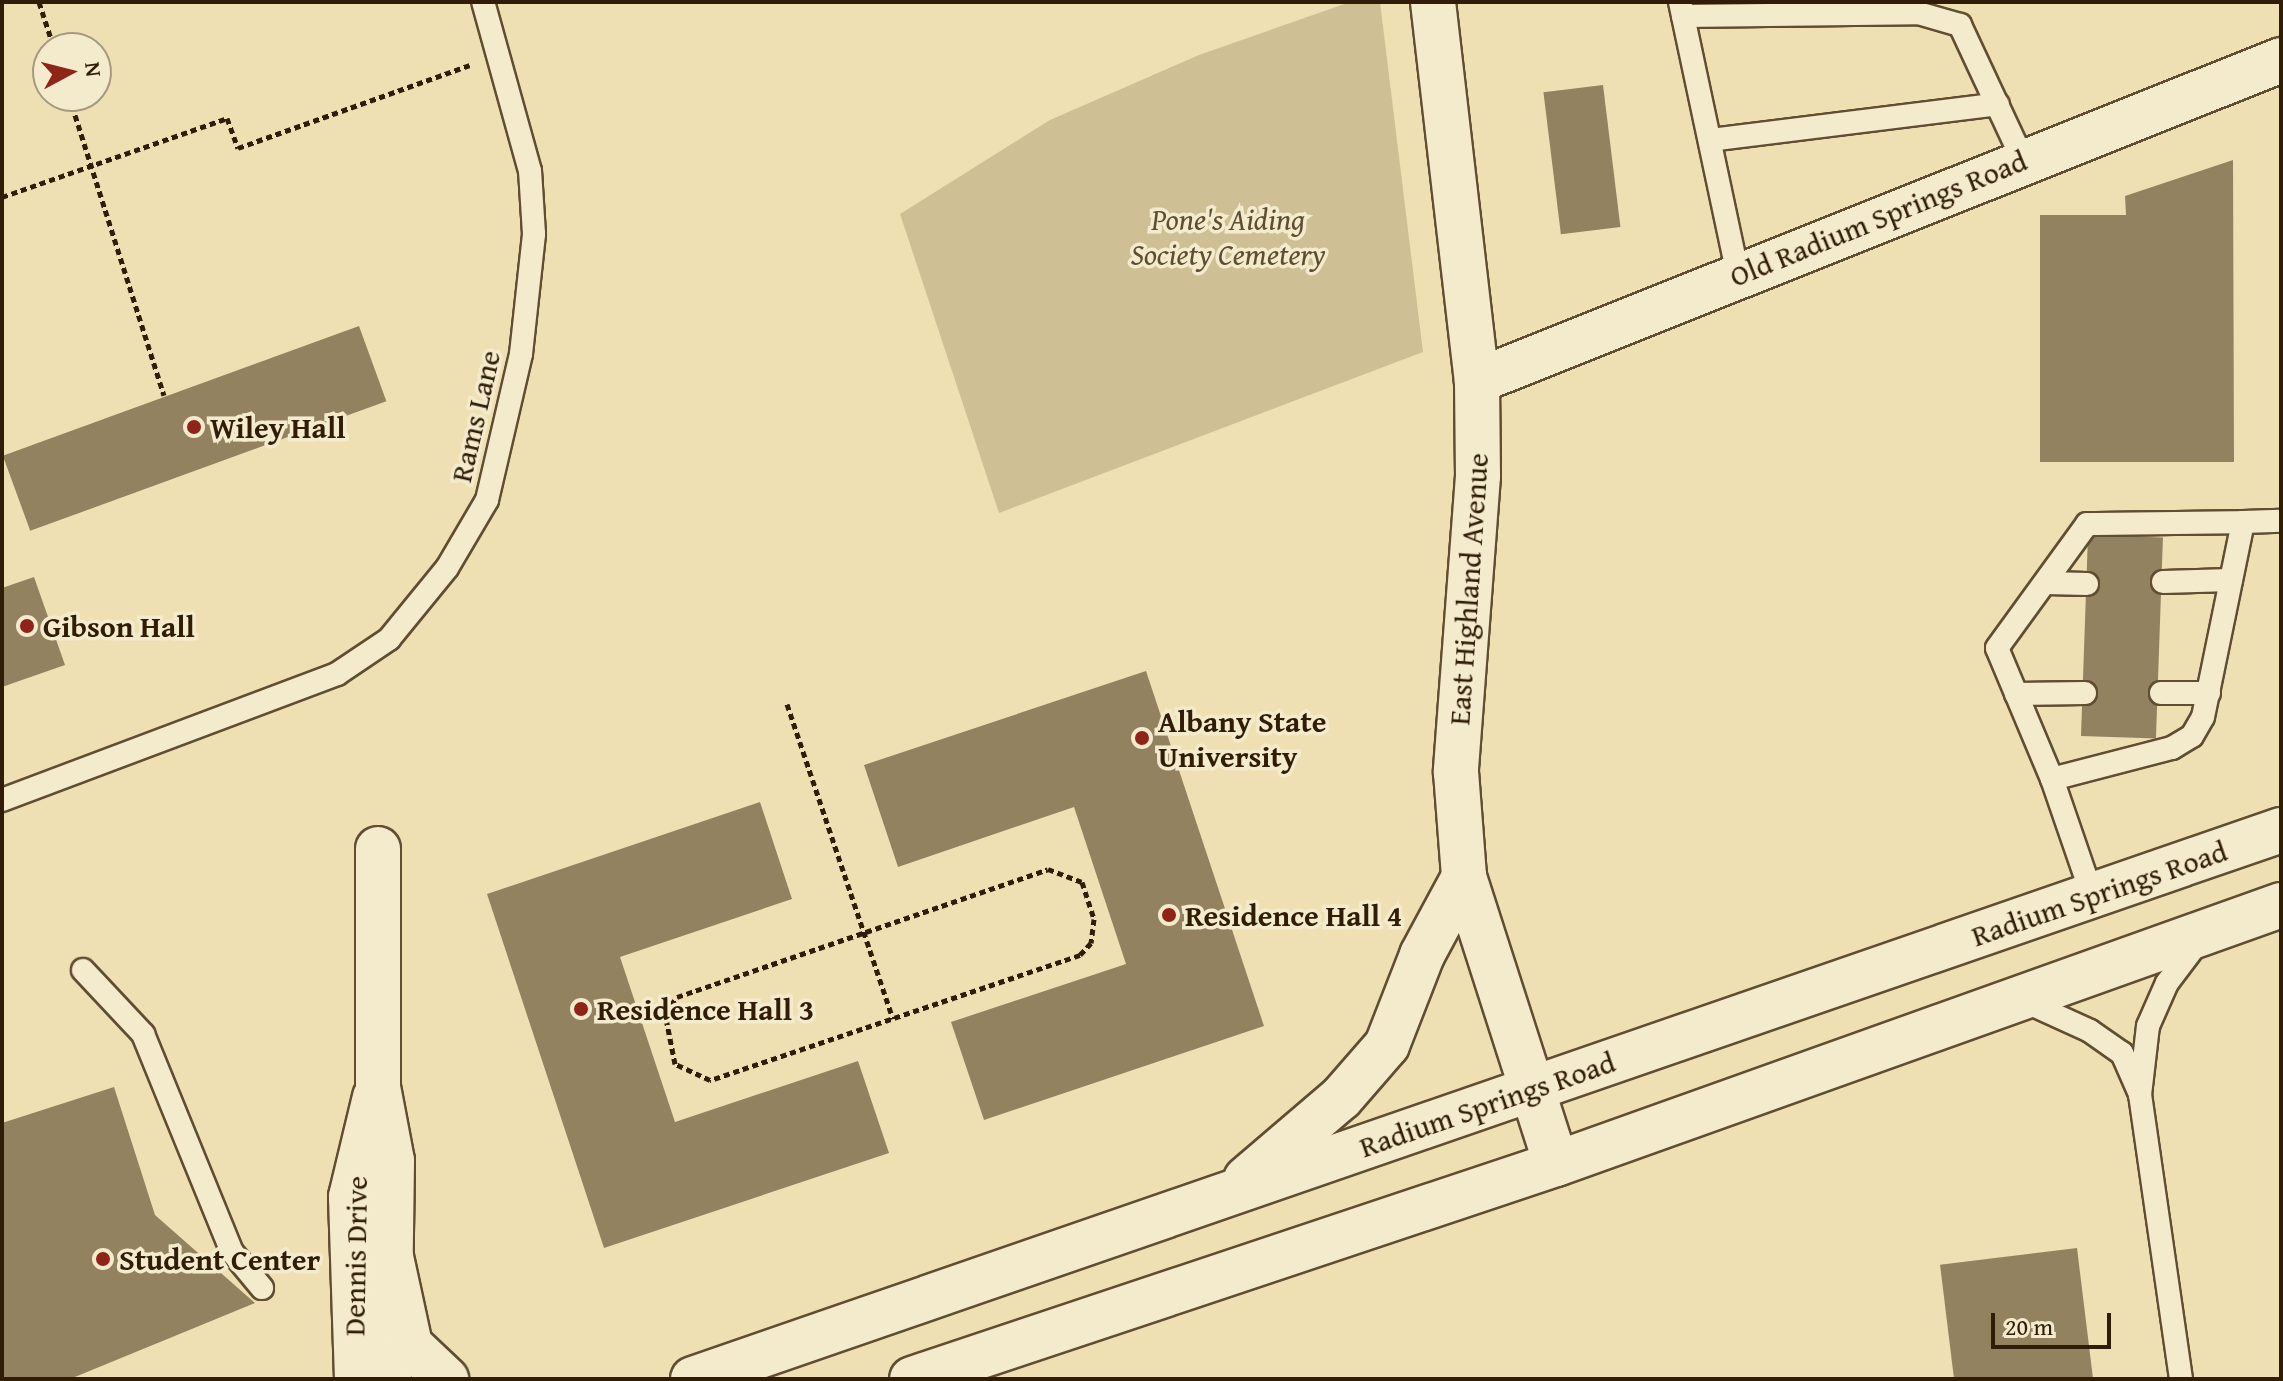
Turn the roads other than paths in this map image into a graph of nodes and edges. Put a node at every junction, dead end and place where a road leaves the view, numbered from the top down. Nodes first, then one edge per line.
1 (483, 2) edge
2 (1433, 2) edge
3 (1682, 9) edge
4 (2281, 60) edge
5 (1998, 104) junction
6 (1710, 140) junction
7 (2023, 160) junction
8 (1738, 274) junction
9 (1477, 381) junction
10 (2281, 521) edge
11 (2243, 522) junction
12 (2231, 580) junction
13 (2163, 582) dead end
14 (2046, 583) junction
15 (2087, 584) dead end
16 (2085, 693) dead end
17 (2161, 693) dead end
18 (2209, 693) junction
19 (2016, 694) junction
20 (2052, 779) junction
21 (2, 800) edge
22 (2281, 830) edge
23 (378, 849) dead end
24 (1464, 877) junction
25 (2092, 895) junction
26 (2281, 905) edge
27 (2205, 932) junction
28 (83, 970) dead end
29 (2019, 999) junction
30 (378, 1087) junction
31 (1528, 1091) junction
32 (2140, 1095) junction
33 (1556, 1164) junction
34 (1235, 1188) junction
35 (391, 1257) junction
36 (262, 1288) dead end
37 (352, 1367) edge
38 (389, 1379) edge
39 (446, 1379) edge
40 (693, 1379) edge
41 (912, 1379) edge
42 (2181, 1379) edge

1 - 21 lane, Rams Lane
2 - 9 main road, East Highland Avenue
3 - 5 lane
3 - 6 lane
4 - 7 main road, Old Radium Springs Road
5 - 6 lane
5 - 7 lane
6 - 8 lane
7 - 8 main road, Old Radium Springs Road
8 - 9 main road, Old Radium Springs Road
9 - 24 main road, East Highland Avenue
10 - 11 lane
11 - 12 lane
11 - 14 lane
12 - 13 lane
12 - 18 lane
14 - 15 lane
14 - 19 lane
16 - 19 lane
17 - 18 lane
18 - 20 lane
19 - 20 lane
20 - 25 lane
22 - 25 main road, Radium Springs Road
23 - 30 main road, Dennis Drive
24 - 31 main road, East Highland Avenue
24 - 34 main road
25 - 31 main road, Radium Springs Road
26 - 27 main road
27 - 29 main road
27 - 32 lane
28 - 36 lane
29 - 32 lane
29 - 33 main road
30 - 35 main road, Dennis Drive
30 - 37 main road, Dennis Drive
31 - 33 main road, East Highland Avenue
31 - 34 main road, Radium Springs Road
32 - 42 lane
33 - 41 main road
34 - 40 main road, Radium Springs Road
35 - 38 main road, Dennis Drive
35 - 39 main road

